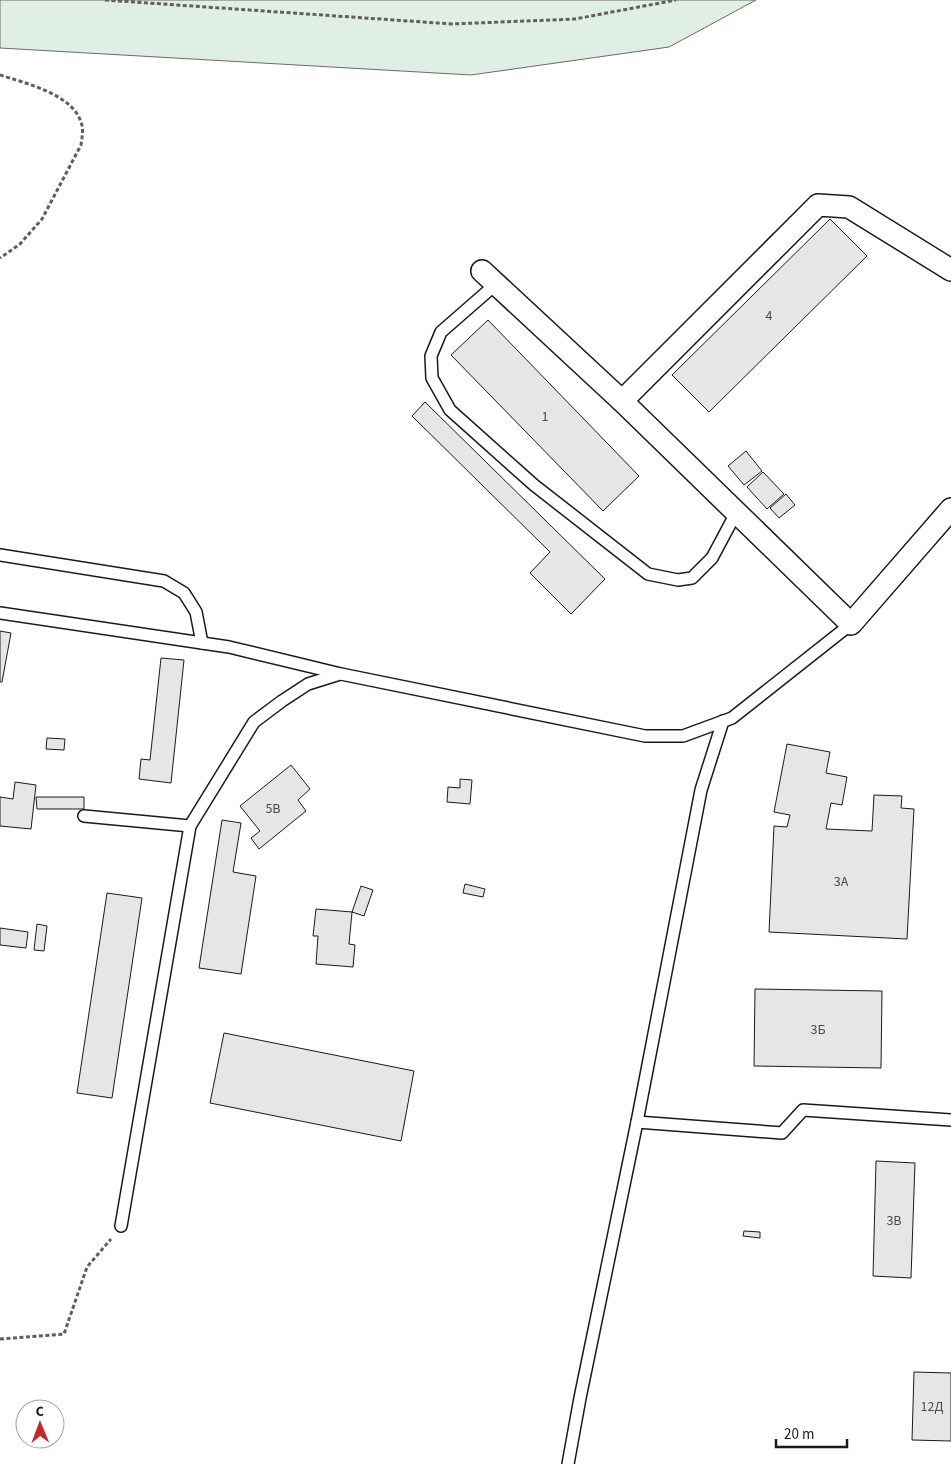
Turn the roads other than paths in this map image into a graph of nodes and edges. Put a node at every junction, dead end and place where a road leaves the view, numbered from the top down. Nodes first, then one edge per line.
1 (951, 270) edge
2 (489, 278) joint
3 (622, 401) junction
4 (951, 509) edge
5 (736, 513) junction
6 (0, 555) edge
7 (0, 612) edge
8 (850, 624) junction
9 (202, 643) junction
10 (341, 674) junction
11 (723, 721) junction
12 (84, 816) dead end
13 (190, 826) junction
14 (951, 1120) edge
15 (637, 1122) junction
16 (121, 1226) road end
17 (568, 1464) edge

1 - 3 street
2 - 3 street
2 - 5 lane
3 - 5 street
4 - 8 street
5 - 8 street
6 - 9 lane
7 - 9 lane
8 - 11 lane
9 - 10 lane
10 - 11 lane
10 - 13 lane
11 - 15 lane
12 - 13 lane
13 - 16 lane
14 - 15 lane
15 - 17 lane

